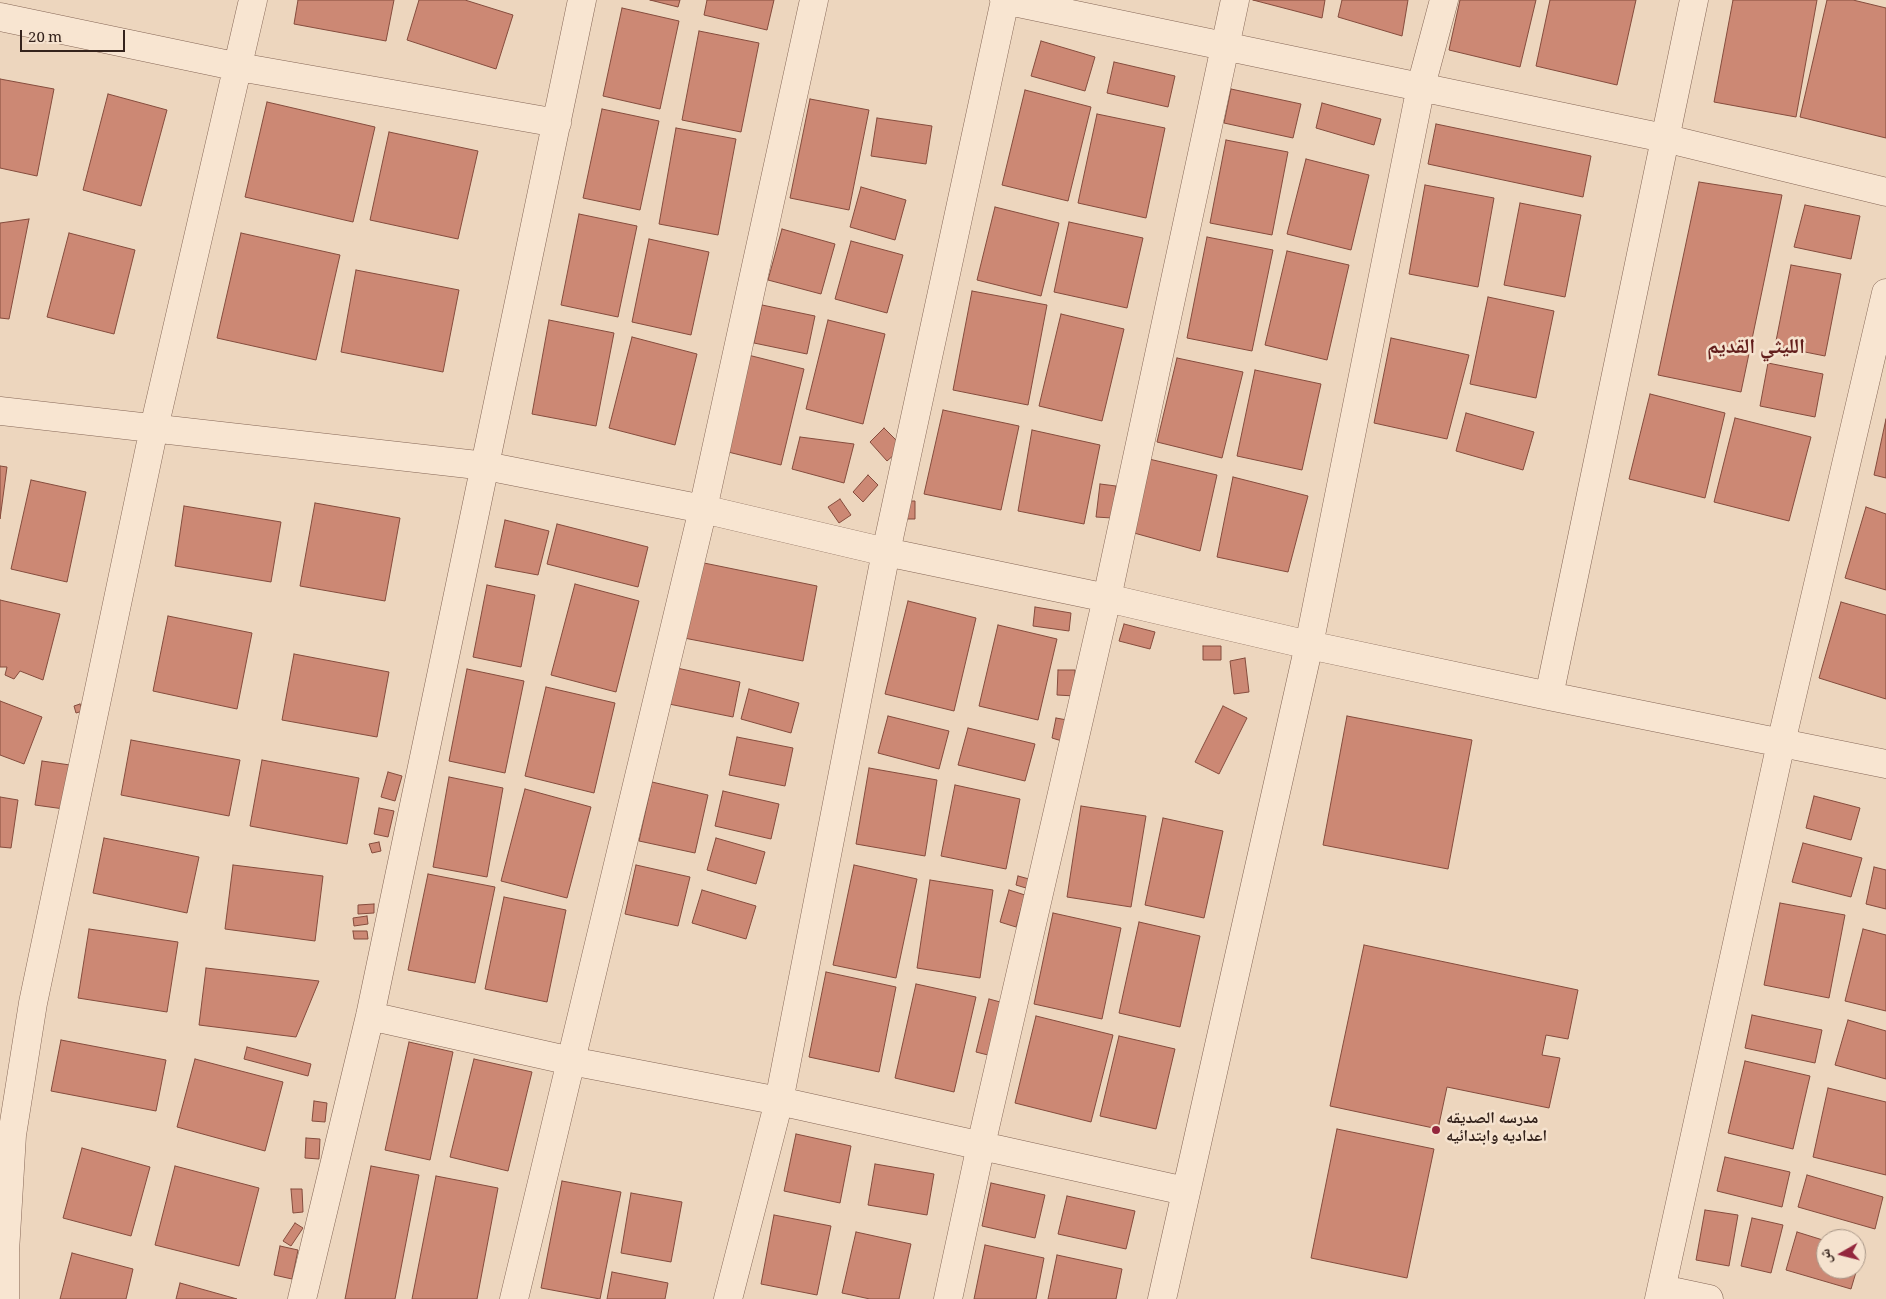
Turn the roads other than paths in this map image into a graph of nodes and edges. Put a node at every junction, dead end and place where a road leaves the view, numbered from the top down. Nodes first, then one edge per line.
1 (253, 0) edge
2 (582, 0) edge
3 (814, 0) edge
4 (1004, 0) edge
5 (1235, 0) edge
6 (1444, 0) edge
7 (1694, 0) edge
8 (0, 17) edge
9 (1224, 46) junction
10 (239, 67) junction
11 (1421, 86) junction
12 (557, 123) junction
13 (1664, 138) junction
14 (1886, 192) edge
15 (1886, 293) edge
16 (0, 412) edge
17 (154, 428) junction
18 (486, 466) junction
19 (703, 508) junction
20 (886, 552) junction
21 (1107, 598) junction
22 (1309, 645) junction
23 (1549, 696) junction
24 (1780, 743) junction
25 (1886, 764) edge
26 (370, 1016) junction
27 (571, 1062) junction
28 (779, 1102) junction
29 (981, 1145) junction
30 (1185, 1191) junction
31 (1661, 1294) edge
32 (5, 1299) edge
33 (302, 1299) edge
34 (514, 1299) edge
35 (728, 1299) edge
36 (948, 1299) edge
37 (1162, 1299) edge
38 (1709, 1299) edge

1 - 10 street
2 - 12 street
3 - 19 street
4 - 9 street
4 - 20 street
5 - 9 street
6 - 11 street
7 - 13 street
8 - 10 street
9 - 11 street
9 - 21 street
10 - 12 street
10 - 17 street
11 - 13 street
11 - 22 street
12 - 18 street
13 - 14 street
13 - 23 street
15 - 24 street
16 - 17 street
17 - 18 street
17 - 32 street
18 - 19 street
18 - 26 street
19 - 20 street
19 - 27 street
20 - 21 street
20 - 28 street
21 - 22 street
21 - 29 street
22 - 23 street
22 - 30 street
23 - 24 street
24 - 25 street
24 - 31 street
26 - 27 street
26 - 33 street
27 - 28 street
27 - 34 street
28 - 29 street
28 - 35 street
29 - 30 street
29 - 36 street
30 - 37 street
31 - 38 street

